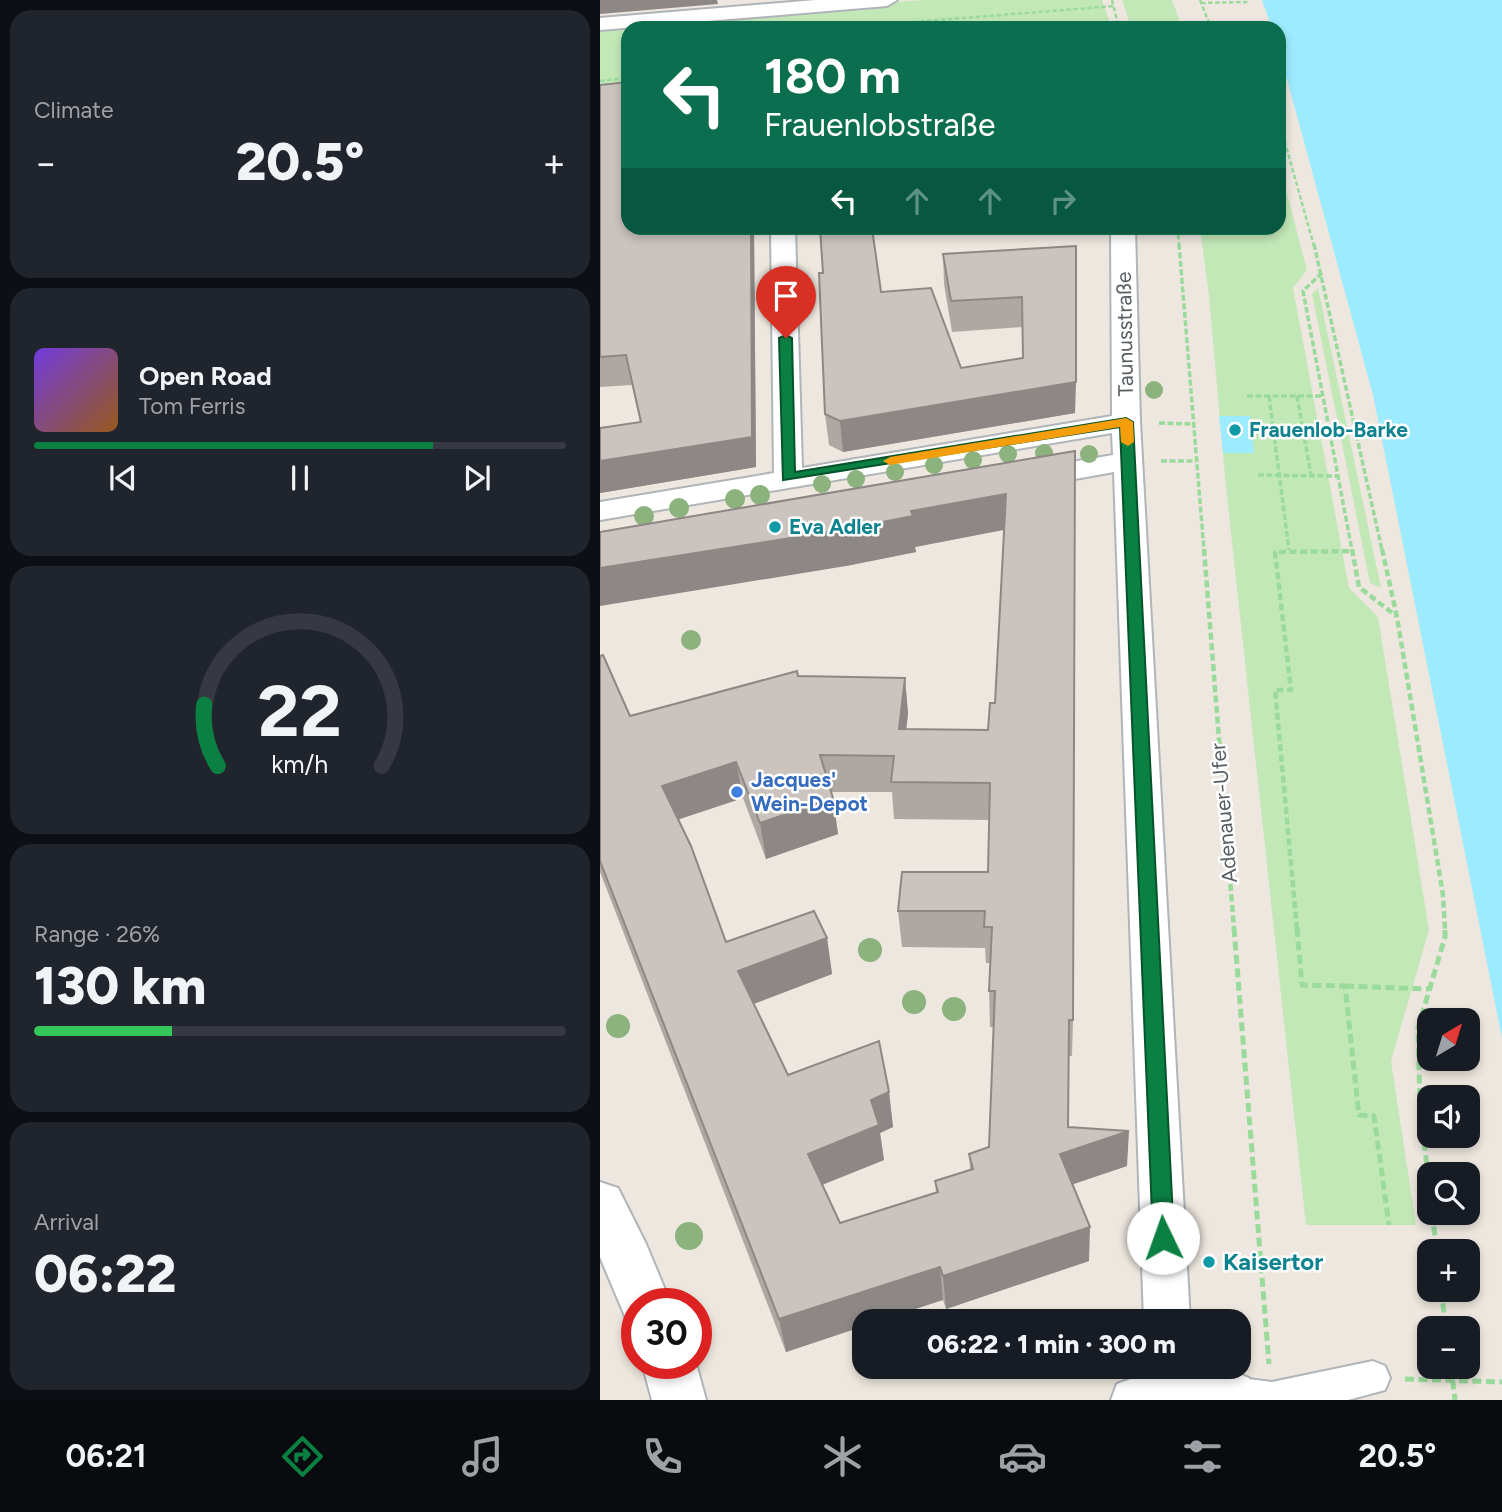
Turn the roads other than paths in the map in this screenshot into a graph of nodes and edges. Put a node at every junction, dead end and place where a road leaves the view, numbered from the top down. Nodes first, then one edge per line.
1 (888, 0) edge
2 (785, 5) edge
3 (629, 21) edge
4 (621, 22) edge
5 (600, 24) edge
6 (783, 235) edge
7 (1123, 235) edge
8 (1126, 422) junction
9 (1129, 461) junction
10 (788, 477) junction
11 (1007, 482) edge
12 (600, 510) edge
13 (600, 1204) edge
14 (639, 1288) edge
15 (1166, 1309) edge
16 (1384, 1378) road end
17 (673, 1379) edge
18 (1158, 1384) edge
19 (1259, 1398) edge
20 (679, 1400) edge

1 - 2 street
2 - 3 street
4 - 5 street
6 - 10 street
7 - 8 street, Taunusstraße
8 - 9 street, Taunusstraße
8 - 10 street
9 - 11 street
9 - 15 street, Taunusstraße
10 - 12 street
13 - 14 main road
16 - 19 street
17 - 20 main road
18 - 19 street

